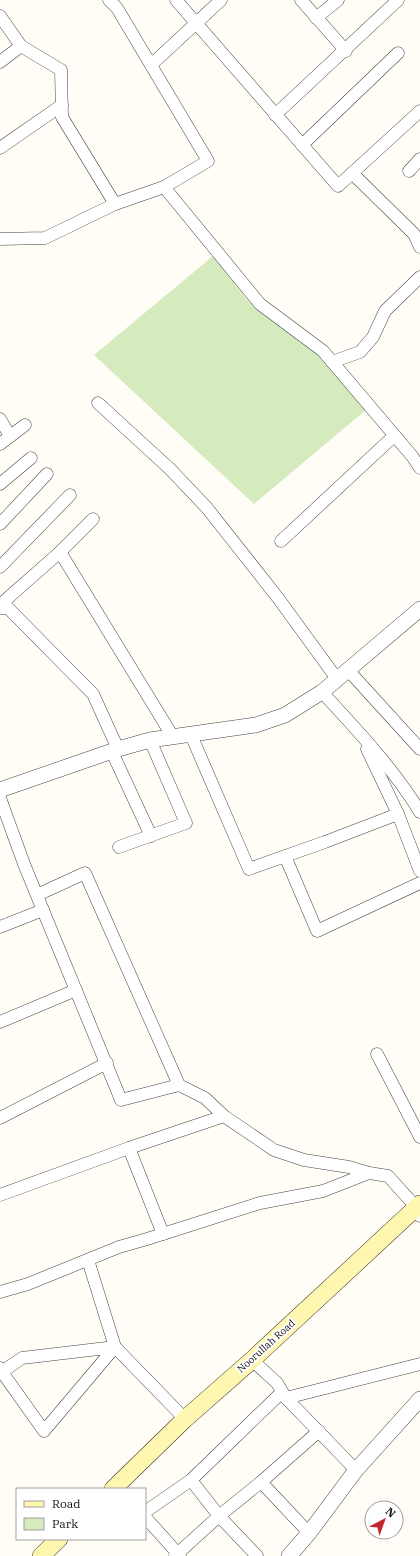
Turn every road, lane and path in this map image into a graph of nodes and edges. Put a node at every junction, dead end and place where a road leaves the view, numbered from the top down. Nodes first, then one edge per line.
1 (109, 0) edge
2 (176, 0) edge
3 (221, 0) edge
4 (301, 0) edge
5 (338, 0) edge
6 (398, 0) edge
7 (0, 16) edge
8 (316, 18) junction
9 (196, 23) junction
10 (21, 46) junction
11 (346, 51) junction
12 (398, 53) dead end
13 (0, 62) edge
14 (150, 65) junction
15 (62, 105) junction
16 (420, 111) edge
17 (276, 116) junction
18 (302, 145) junction
19 (0, 148) edge
20 (420, 160) edge
21 (409, 171) dead end
22 (352, 173) junction
23 (164, 186) junction
24 (115, 204) junction
25 (0, 239) edge
26 (420, 247) edge
27 (420, 277) edge
28 (332, 362) junction
29 (98, 403) dead end
30 (0, 419) edge
31 (26, 425) dead end
32 (10, 436) junction
33 (394, 436) junction
34 (0, 444) edge
35 (31, 458) dead end
36 (420, 468) edge
37 (47, 474) dead end
38 (0, 484) edge
39 (70, 495) dead end
40 (93, 519) dead end
41 (0, 524) edge
42 (281, 541) dead end
43 (60, 552) junction
44 (0, 567) edge
45 (0, 606) edge
46 (420, 609) edge
47 (343, 674) junction
48 (322, 692) junction
49 (359, 732) junction
50 (191, 734) junction
51 (173, 737) junction
52 (150, 740) junction
53 (420, 749) edge
54 (115, 751) junction
55 (0, 790) edge
56 (0, 798) edge
57 (420, 812) edge
58 (398, 814) junction
59 (151, 836) junction
60 (120, 847) dead end
61 (285, 856) junction
62 (420, 871) edge
63 (420, 883) edge
64 (37, 895) junction
65 (43, 910) junction
66 (0, 927) edge
67 (76, 990) junction
68 (0, 1022) edge
69 (377, 1054) dead end
70 (107, 1063) junction
71 (179, 1085) junction
72 (224, 1116) junction
73 (0, 1118) edge
74 (420, 1137) edge
75 (129, 1148) junction
76 (369, 1173) junction
77 (0, 1196) edge
78 (419, 1209) edge
79 (164, 1234) junction
80 (88, 1260) junction
81 (0, 1292) edge
82 (115, 1346) junction
83 (252, 1360) junction
84 (420, 1364) edge
85 (1, 1371) edge
86 (284, 1395) junction
87 (420, 1399) edge
88 (185, 1419) junction
89 (319, 1431) junction
90 (356, 1470) junction
91 (191, 1480) junction
92 (261, 1482) junction
93 (116, 1488) edge
94 (146, 1511) edge
95 (219, 1516) junction
96 (146, 1518) edge
97 (309, 1533) junction
98 (178, 1555) edge
99 (257, 1556) edge
100 (289, 1556) edge

1 - 14 street
2 - 9 street
3 - 9 street
4 - 8 street
5 - 8 street
6 - 11 street
7 - 10 street
8 - 11 street
9 - 14 street
9 - 17 street
10 - 13 street
10 - 15 street
11 - 17 street
12 - 18 street
14 - 23 street
15 - 19 street
15 - 24 street
16 - 22 street
17 - 18 street
18 - 22 street
20 - 21 street
22 - 26 street
23 - 24 street
23 - 28 street
24 - 25 street
27 - 28 street
28 - 33 street
29 - 47 street
30 - 32 street
31 - 32 street
32 - 34 street
33 - 36 street
33 - 42 street
35 - 38 street
37 - 41 street
39 - 44 street
40 - 43 street
43 - 45 street
43 - 51 street
45 - 54 street
46 - 47 street
47 - 48 street
47 - 53 street
48 - 49 street
48 - 50 street
49 - 57 street
49 - 58 street
50 - 51 street
50 - 61 street
51 - 52 street
52 - 54 street
52 - 59 street
54 - 55 street
54 - 59 street
56 - 64 street
58 - 61 street
58 - 62 street
59 - 60 street
61 - 63 street
64 - 65 street
64 - 71 street
65 - 66 street
65 - 67 street
67 - 68 street
67 - 70 street
69 - 74 street
70 - 71 street
70 - 73 street
71 - 72 street
72 - 75 street
72 - 76 street
75 - 77 street
75 - 79 street
76 - 78 street
76 - 79 street
78 - 83 main road, Noorullah Road
79 - 80 street
80 - 81 street
80 - 82 street
82 - 85 street
82 - 85 street
82 - 88 street
83 - 86 street
83 - 88 main road, Noorullah Road
84 - 86 street
86 - 89 street
86 - 91 street
87 - 90 street
88 - 93 main road, Noorullah Road
89 - 90 street
89 - 92 street
90 - 97 street
91 - 94 street
91 - 95 street
92 - 95 street
92 - 97 street
95 - 98 street
95 - 99 street
96 - 98 street
97 - 100 street

